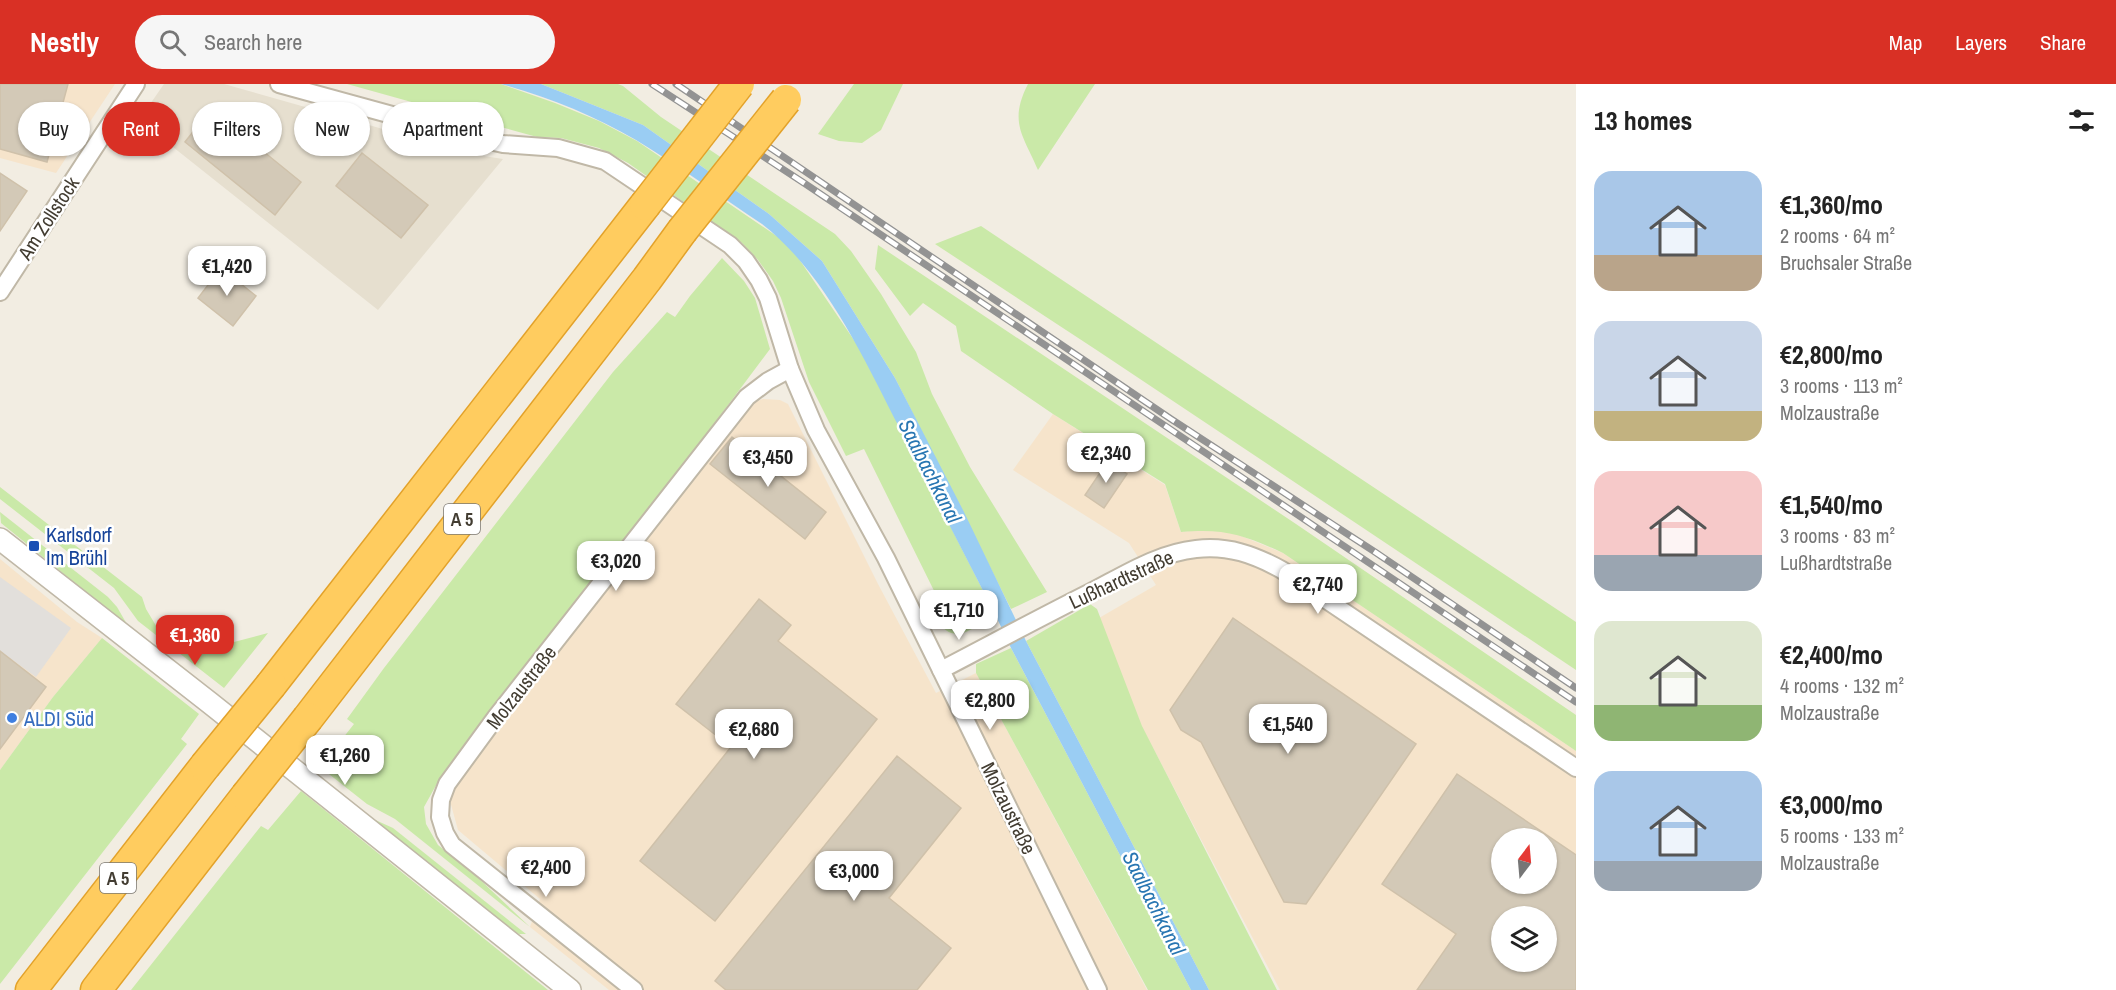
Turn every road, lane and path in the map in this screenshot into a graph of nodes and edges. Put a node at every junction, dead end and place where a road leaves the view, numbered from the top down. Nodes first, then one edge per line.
1 (136, 84) edge
2 (279, 84) edge
3 (739, 84) edge
4 (792, 92) edge
5 (680, 220) junction
6 (0, 292) edge
7 (790, 369) junction
8 (0, 539) edge
9 (941, 670) junction
10 (1576, 768) edge
11 (31, 990) edge
12 (96, 990) edge
13 (570, 990) edge
14 (634, 990) edge
15 (1098, 990) edge

1 - 6 street, Am Zollstock
2 - 5 street, Molzaustraße
3 - 11 highway, A 5, bridge
4 - 5 highway, A 5, bridge
5 - 7 street, Molzaustraße
5 - 12 highway, A 5, bridge
7 - 9 street, Molzaustraße
7 - 14 street, Molzaustraße
8 - 13 street
9 - 10 street, Lußhardtstraße
9 - 15 street, Molzaustraße

